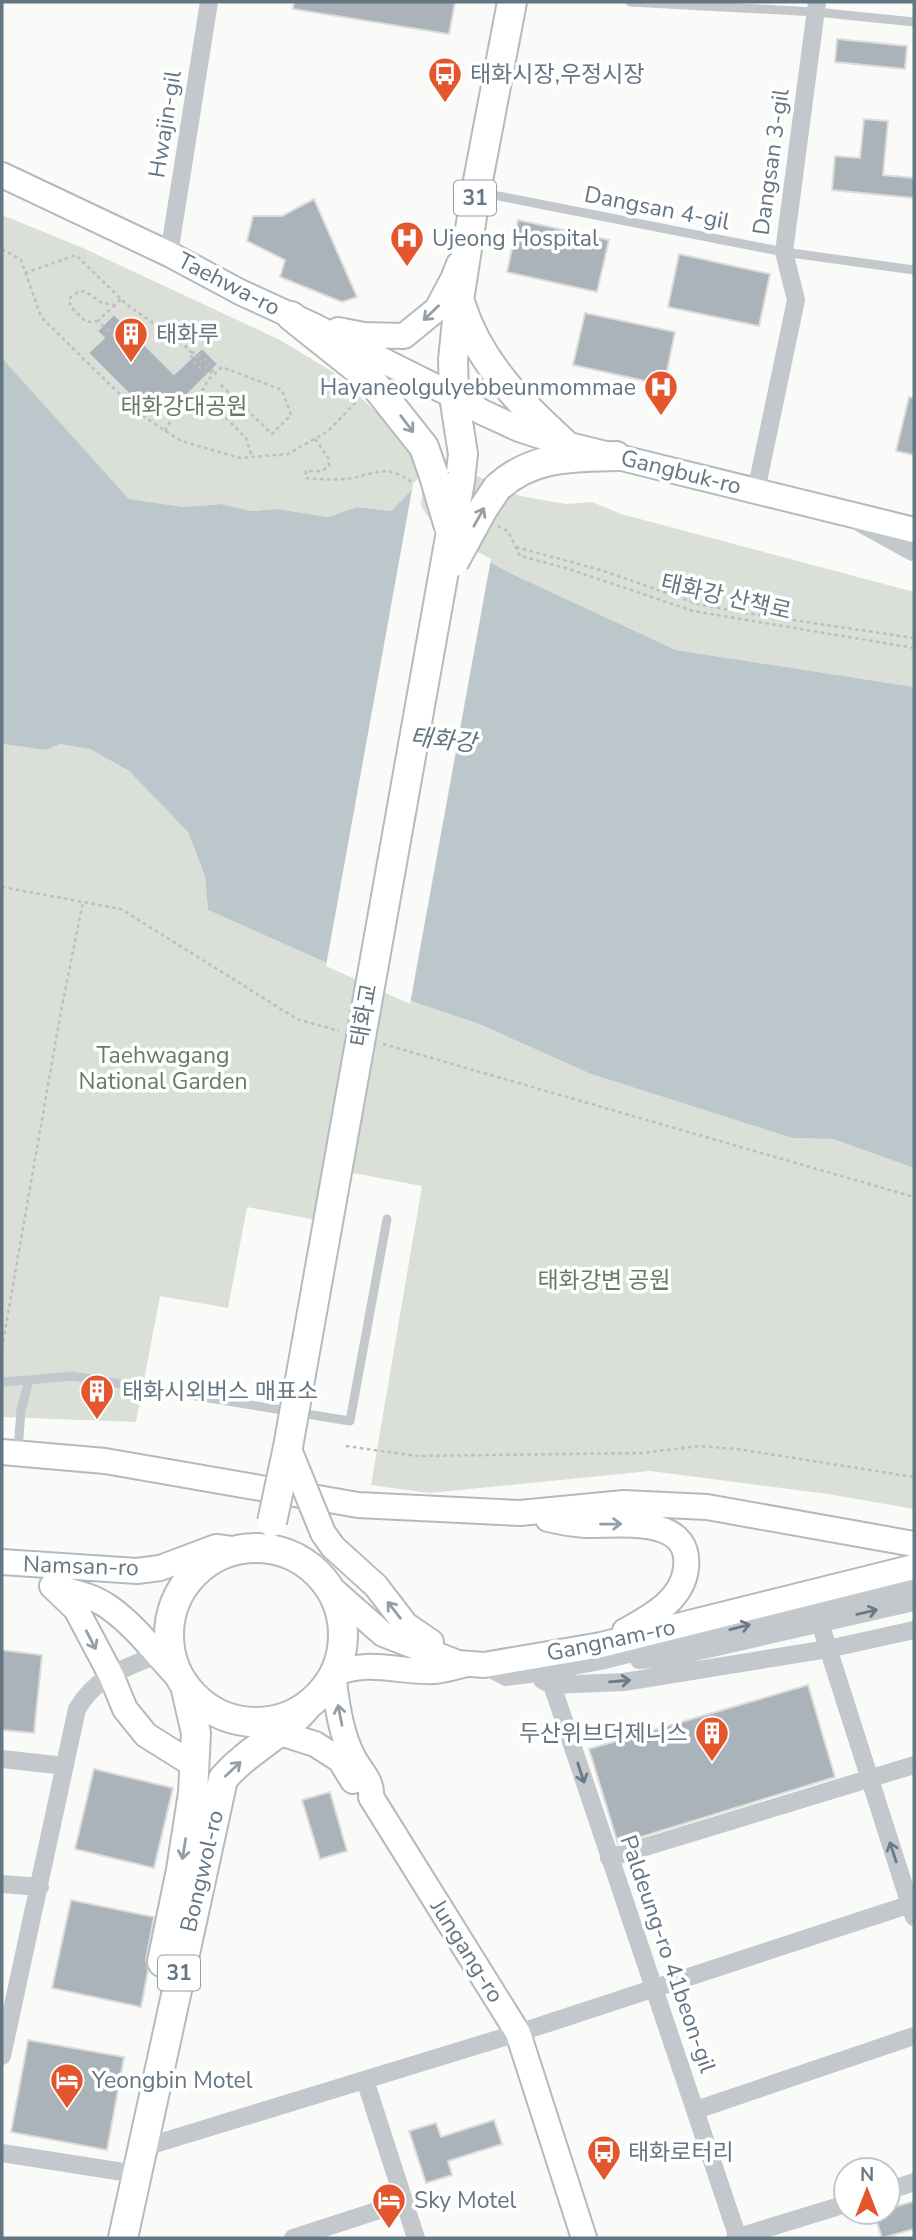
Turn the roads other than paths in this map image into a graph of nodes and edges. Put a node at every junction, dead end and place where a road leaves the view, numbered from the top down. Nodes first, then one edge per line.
1 (209, 2) edge
2 (512, 2) edge
3 (630, 2) edge
4 (817, 7) edge
5 (914, 22) edge
6 (2, 175) edge
7 (476, 191) junction
8 (470, 230) junction
9 (784, 252) junction
10 (169, 254) junction
11 (914, 270) edge
12 (459, 300) junction
13 (304, 321) junction
14 (454, 396) junction
15 (565, 444) junction
16 (616, 456) junction
17 (447, 479) junction
18 (755, 491) junction
19 (841, 511) junction
20 (914, 520) edge
21 (914, 530) edge
22 (914, 550) edge
23 (440, 590) junction
24 (387, 1219) dead end
25 (29, 1380) junction
26 (2, 1382) edge
27 (288, 1447) junction
28 (10, 1453) edge
29 (520, 1513) junction
30 (260, 1540) junction
31 (914, 1544) edge
32 (914, 1567) edge
33 (6, 1572) edge
34 (325, 1583) junction
35 (914, 1584) edge
36 (52, 1586) junction
37 (914, 1601) edge
38 (820, 1623) junction
39 (914, 1630) edge
40 (828, 1649) junction
41 (163, 1652) junction
42 (601, 1653) junction
43 (476, 1665) junction
44 (530, 1674) junction
45 (111, 1675) junction
46 (333, 1675) junction
47 (184, 1684) junction
48 (552, 1685) junction
49 (307, 1706) junction
50 (242, 1721) junction
51 (279, 1734) junction
52 (2, 1759) edge
53 (194, 1765) junction
54 (914, 1765) edge
55 (65, 1766) junction
56 (870, 1779) junction
57 (371, 1797) junction
58 (609, 1858) junction
59 (2, 1884) edge
60 (40, 1887) junction
61 (913, 1908) edge
62 (654, 1988) junction
63 (6, 2017) edge
64 (518, 2033) junction
65 (914, 2036) edge
66 (2, 2056) edge
67 (365, 2080) junction
68 (696, 2110) junction
69 (2, 2153) edge
70 (132, 2164) junction
71 (404, 2202) junction
72 (832, 2208) edge
73 (105, 2238) edge
74 (123, 2238) edge
75 (293, 2238) edge
76 (416, 2238) edge
77 (584, 2238) edge
78 (737, 2238) edge

1 - 10 street, Hwajin-gil
2 - 7 main road, 31
3 - 4 lane
4 - 5 lane
4 - 9 street, Dangsan 3-gil
6 - 10 main road, Taehwa-ro
7 - 8 main road, 31
7 - 9 lane, Dangsan 4-gil
8 - 12 main road, 31
8 -> 13 main road
9 - 11 lane, Dangsan 4-gil
9 - 18 street, Dangsan 3-gil
10 - 13 main road, Taehwa-ro
12 - 14 main road, 31
12 - 15 main road
13 - 14 main road, Taehwa-ro
13 -> 17 main road
14 - 15 main road, Gangbuk-ro
14 - 17 main road, 31
15 - 16 main road, Gangbuk-ro
16 - 18 main road, Gangbuk-ro
23 -> 16 main road, bridge
17 - 23 main road, 태화교, bridge
18 - 19 main road, Gangbuk-ro
19 - 20 street
19 - 21 main road, Gangbuk-ro
19 - 22 street
23 - 27 main road, 태화교, bridge
24 - 25 lane
25 - 26 lane
25 - 28 lane
27 - 30 main road, 태화교, bridge
43 -> 27 main road, bridge
28 - 29 main road
29 - 31 main road
29 -> 42 main road
30 - 33 main road, Namsan-ro
30 - 34 main road
30 - 41 main road
32 - 42 main road, Gangnam-ro
33 - 36 main road
34 - 43 main road, Gangnam-ro
34 - 46 main road
42 -> 35 street
36 - 41 main road
36 -> 45 main road
38 -> 37 street
38 - 40 street
38 - 42 street
39 - 40 street
48 -> 40 street
40 - 56 street
41 - 45 street
41 - 47 main road
42 - 43 main road, Gangnam-ro
42 - 44 street
43 - 44 street
43 - 46 main road
44 - 48 street
45 - 53 main road
45 - 55 street
46 - 49 main road
57 -> 46 main road, Jungang-ro
47 - 50 main road
47 - 53 main road, Bongwol-ro
48 -> 58 street, Paldeung-ro 41beon-gil
49 - 50 main road
49 - 51 main road, Bongwol-ro
50 - 51 main road
51 - 57 main road
70 -> 51 main road, Bongwol-ro / 31
52 - 55 street
53 -> 70 main road, Bongwol-ro
54 - 56 street
55 - 60 street
56 - 58 street
61 -> 56 street
57 - 64 main road, Jungang-ro
58 - 62 street, Paldeung-ro 41beon-gil
59 - 60 street
60 - 63 street
61 - 62 street
62 - 64 street
62 - 68 street, Paldeung-ro 41beon-gil
63 - 66 street
64 - 67 street
64 - 77 main road, Jungang-ro
65 - 68 street
67 - 70 street
67 - 71 street
68 - 78 street, Paldeung-ro 41beon-gil
69 - 70 street
70 - 73 main road
70 - 74 main road, Bongwol-ro / 31
71 - 75 street
71 - 76 street
72 - 78 street

